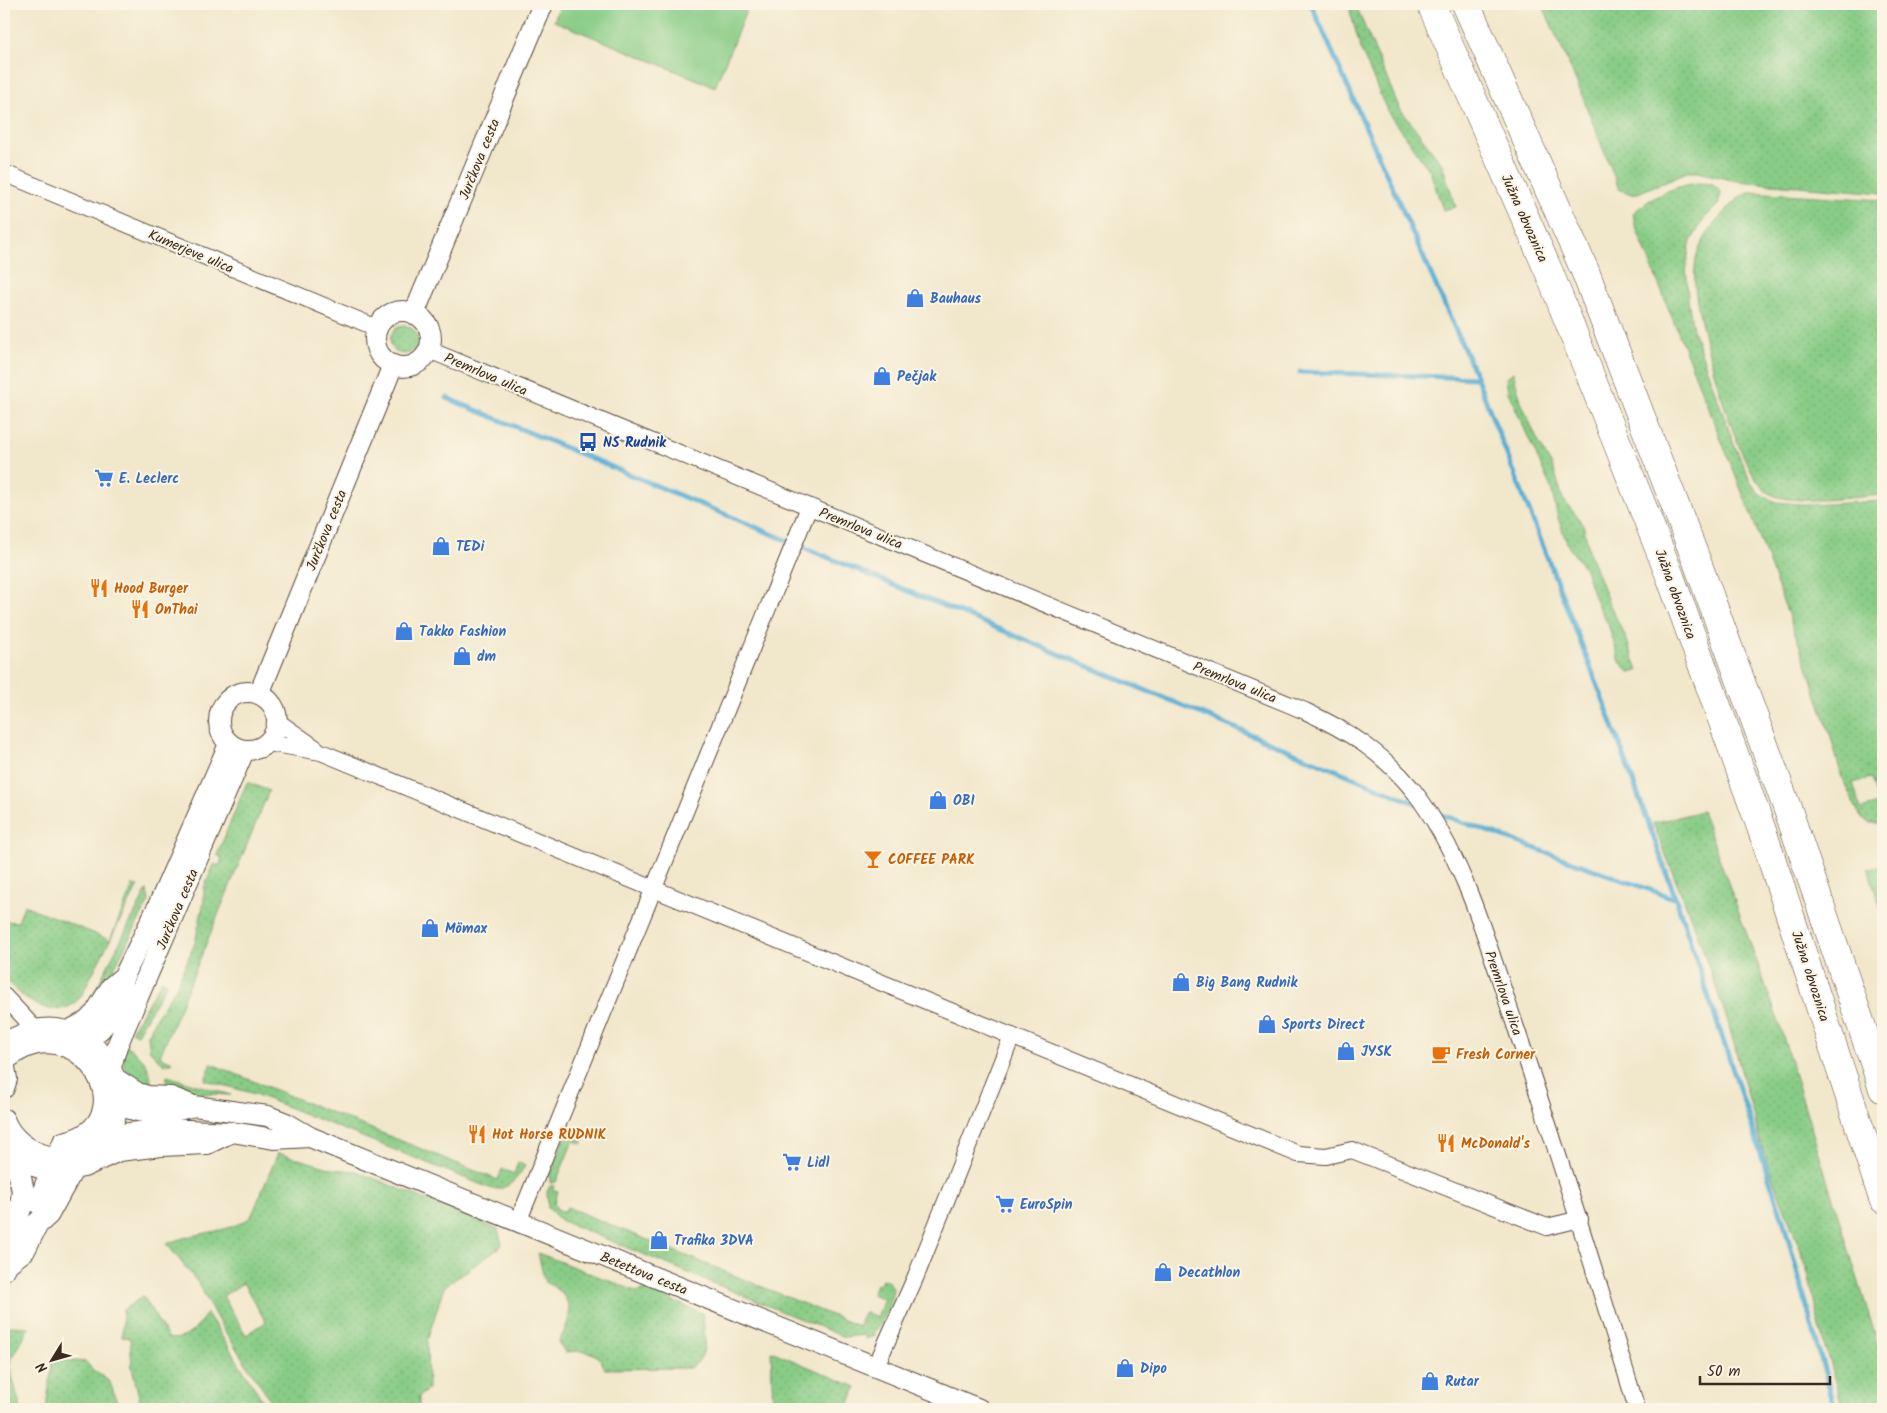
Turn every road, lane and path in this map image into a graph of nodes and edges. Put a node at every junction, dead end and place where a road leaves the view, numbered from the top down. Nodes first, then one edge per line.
1 (543, 4) edge
2 (1431, 4) edge
3 (1466, 4) edge
4 (4, 173) edge
5 (414, 314) junction
6 (378, 328) junction
7 (429, 350) junction
8 (393, 365) junction
9 (809, 507) junction
10 (259, 694) junction
11 (277, 721) junction
12 (268, 743) junction
13 (237, 747) junction
14 (320, 752) junction
15 (654, 888) junction
16 (4, 996) edge
17 (36, 1030) junction
18 (1012, 1036) junction
19 (75, 1041) junction
20 (4, 1043) edge
21 (4, 1062) edge
22 (114, 1073) junction
23 (4, 1088) edge
24 (1883, 1089) edge
25 (111, 1100) junction
26 (194, 1106) junction
27 (4, 1119) edge
28 (232, 1132) junction
29 (104, 1136) junction
30 (310, 1137) junction
31 (8, 1148) edge
32 (61, 1166) junction
33 (1883, 1199) edge
34 (1580, 1219) junction
35 (518, 1222) junction
36 (6, 1230) edge
37 (5, 1266) edge
38 (876, 1366) junction
39 (979, 1409) edge
40 (1637, 1409) edge

1 - 5 street, Jurčkova cesta
2 - 33 highway, Južna obvoznica
3 - 24 highway
4 - 6 street, Kumerjeve ulica
5 - 6 street
5 - 7 street
6 - 8 street
7 - 8 street
7 - 9 street, Premrlova ulica
8 - 10 street, Jurčkova cesta
9 - 15 street
9 - 34 street, Premrlova ulica
10 - 11 street
10 - 13 street
11 - 12 street
11 - 14 street
12 - 13 street
12 - 14 street
13 - 19 street, Jurčkova cesta
13 - 22 street, Jurčkova cesta
14 - 15 street
15 - 18 street
15 - 35 street
16 - 17 street
17 - 19 street
17 - 20 street
18 - 34 street
18 - 38 street
19 - 21 street
19 - 22 street, Betettova cesta
19 - 25 street
21 - 23 street
22 - 25 street
22 - 26 street, Betettova cesta
25 - 26 street, Betettova cesta
25 - 29 street
25 - 32 street
26 - 30 street, Betettova cesta
27 - 31 street
28 - 29 street, Betettova cesta
28 - 30 street, Betettova cesta
28 - 32 street
29 - 32 street
30 - 35 street, Betettova cesta
31 - 32 street
31 - 36 main road
32 - 37 main road
34 - 40 street, Premrlova ulica
35 - 38 street, Betettova cesta
36 - 37 main road
38 - 39 street, Betettova cesta

